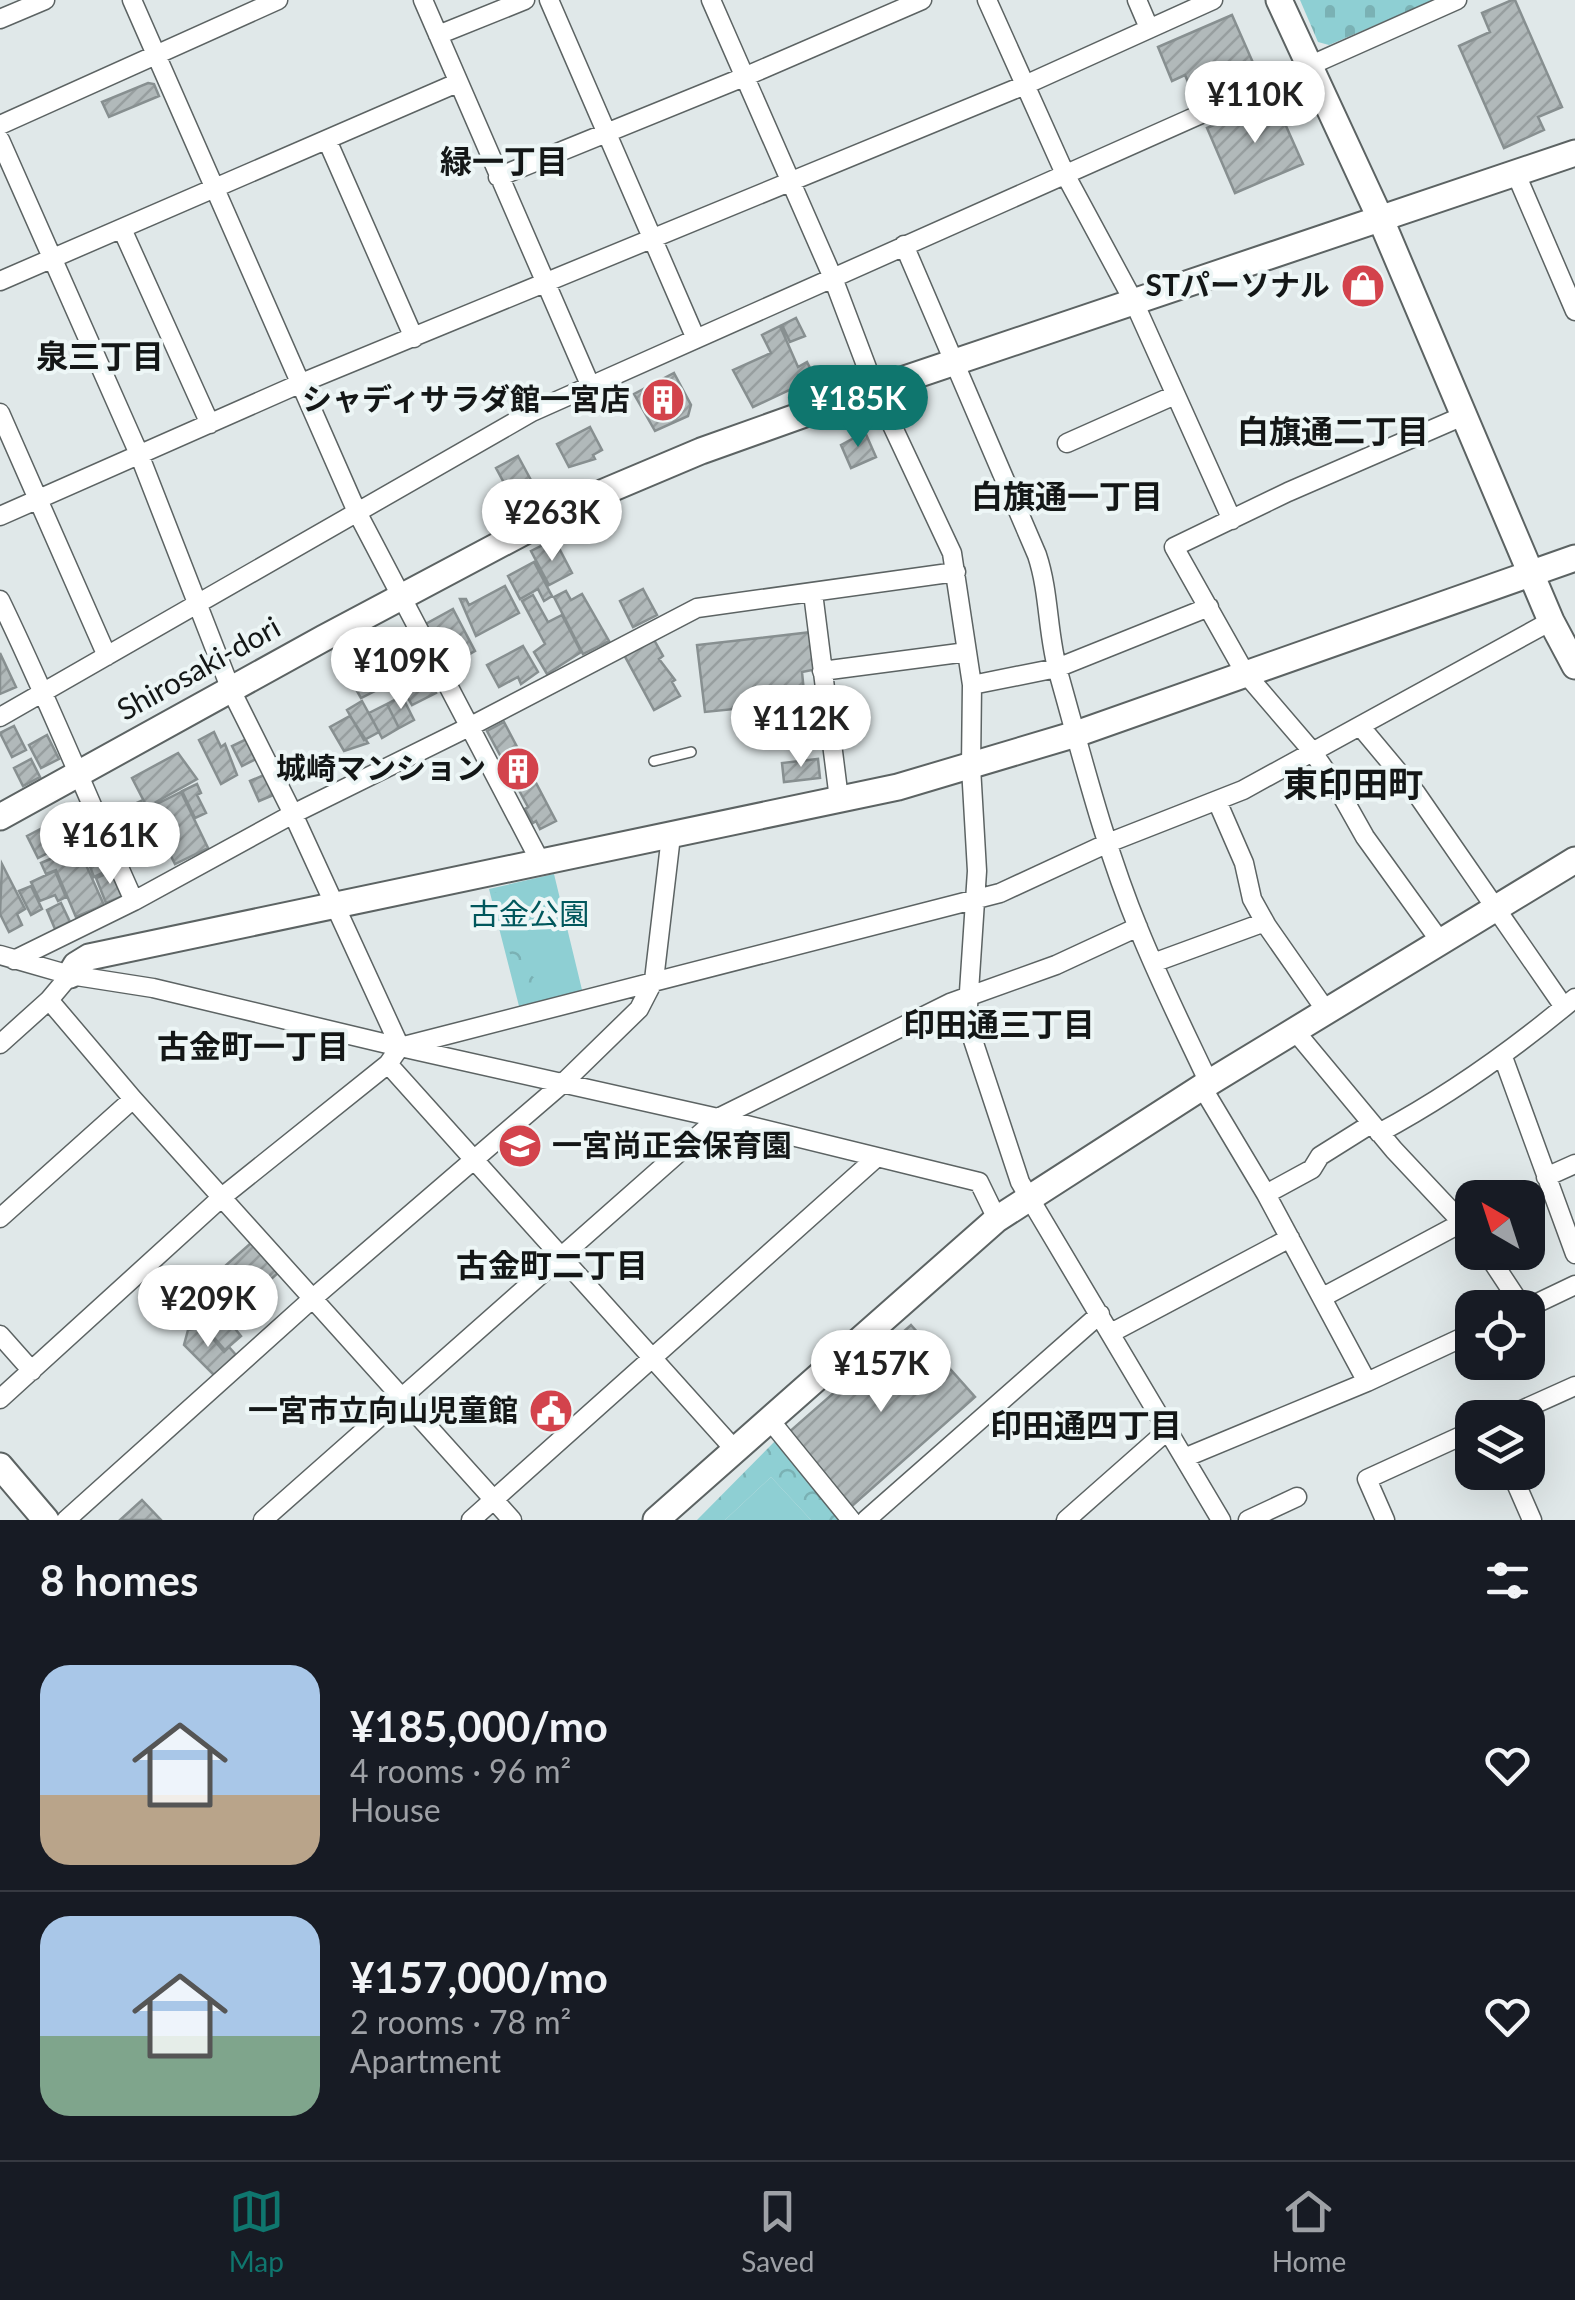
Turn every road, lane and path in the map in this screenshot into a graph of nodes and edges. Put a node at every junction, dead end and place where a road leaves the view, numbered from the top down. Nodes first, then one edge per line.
1 (45, 0) edge
2 (132, 0) edge
3 (278, 0) edge
4 (423, 0) edge
5 (525, 0) edge
6 (549, 0) edge
7 (711, 0) edge
8 (869, 0) edge
9 (922, 0) edge
10 (987, 0) edge
11 (1137, 0) edge
12 (1213, 0) edge
13 (1279, 0) edge
14 (1457, 0) edge
15 (877, 19) junction
16 (0, 20) edge
17 (1149, 28) junction
18 (438, 35) junction
19 (156, 53) junction
20 (1307, 66) junction
21 (744, 77) junction
22 (457, 83) junction
23 (1025, 85) junction
24 (0, 125) edge
25 (607, 132) junction
26 (0, 140) edge
27 (327, 140) junction
28 (1575, 153) edge
29 (1516, 174) junction
30 (1066, 176) junction
31 (498, 177) junction
32 (792, 182) junction
33 (215, 190) junction
34 (1382, 220) junction
35 (122, 229) junction
36 (654, 238) junction
37 (904, 245) junction
38 (50, 258) junction
39 (833, 278) junction
40 (0, 280) edge
41 (544, 284) junction
42 (1134, 302) junction
43 (1575, 311) edge
44 (414, 338) junction
45 (696, 340) junction
46 (954, 362) junction
47 (299, 384) junction
48 (591, 387) junction
49 (875, 389) junction
50 (1175, 395) junction
51 (0, 413) edge
52 (1463, 416) junction
53 (210, 424) junction
54 (1067, 443) dead end
55 (139, 454) junction
56 (39, 499) junction
57 (357, 512) junction
58 (0, 516) edge
59 (1232, 520) junction
60 (1575, 558) edge
61 (956, 572) junction
62 (1531, 574) junction
63 (812, 593) junction
64 (403, 597) junction
65 (0, 600) edge
66 (197, 606) junction
67 (1208, 607) junction
68 (1551, 621) junction
69 (967, 652) junction
70 (107, 656) junction
71 (1575, 666) edge
72 (1056, 668) junction
73 (822, 671) junction
74 (1245, 673) junction
75 (972, 686) junction
76 (231, 690) junction
77 (44, 692) junction
78 (0, 717) edge
79 (470, 726) junction
80 (1360, 726) junction
81 (1076, 734) junction
82 (1312, 751) junction
83 (692, 752) dead end
84 (654, 761) dead end
85 (972, 766) junction
86 (76, 773) junction
87 (839, 799) junction
88 (1218, 802) junction
89 (293, 814) junction
90 (0, 817) edge
91 (672, 836) junction
92 (1108, 844) junction
93 (1575, 860) edge
94 (540, 862) junction
95 (974, 900) junction
96 (134, 901) junction
97 (335, 904) junction
98 (1494, 908) junction
99 (1265, 922) junction
100 (1138, 927) junction
101 (1440, 941) junction
102 (6, 959) edge
103 (1154, 963) junction
104 (70, 975) junction
105 (654, 980) junction
106 (969, 997) junction
107 (49, 1000) junction
108 (1570, 1003) edge
109 (1327, 1012) junction
110 (1295, 1031) junction
111 (0, 1044) edge
112 (400, 1047) junction
113 (1503, 1057) junction
114 (388, 1064) junction
115 (562, 1084) junction
116 (1205, 1085) junction
117 (133, 1099) junction
118 (718, 1118) junction
119 (1375, 1128) junction
120 (473, 1158) junction
121 (876, 1158) junction
122 (1575, 1164) edge
123 (1546, 1177) junction
124 (1266, 1194) junction
125 (1029, 1196) junction
126 (222, 1197) junction
127 (1455, 1212) edge
128 (0, 1218) edge
129 (997, 1219) junction
130 (1455, 1234) edge
131 (1290, 1238) junction
132 (1575, 1254) edge
133 (560, 1258) junction
134 (1575, 1284) edge
135 (1323, 1297) junction
136 (1545, 1298) edge
137 (312, 1299) junction
138 (1100, 1314) junction
139 (1111, 1333) junction
140 (0, 1335) edge
141 (1455, 1340) edge
142 (654, 1357) junction
143 (32, 1370) junction
144 (1367, 1382) junction
145 (1575, 1386) edge
146 (400, 1396) junction
147 (0, 1400) edge
148 (1544, 1400) edge
149 (769, 1418) junction
150 (1168, 1430) junction
151 (1455, 1440) edge
152 (735, 1450) junction
153 (1184, 1458) junction
154 (0, 1466) edge
155 (1519, 1490) edge
156 (1297, 1497) dead end
157 (494, 1500) junction
158 (46, 1520) edge
159 (66, 1520) edge
160 (263, 1520) edge
161 (471, 1520) edge
162 (512, 1520) edge
163 (656, 1520) edge
164 (851, 1520) edge
165 (866, 1520) edge
166 (1066, 1520) edge
167 (1220, 1520) edge
168 (1248, 1520) edge
169 (1386, 1520) edge
170 (1532, 1520) edge

1 - 16 street
2 - 19 street
3 - 19 street
4 - 18 street
5 - 18 street
6 - 25 street
7 - 21 street
8 - 15 street
9 - 15 street
10 - 23 street
11 - 17 street
12 - 17 street
13 - 20 street
14 - 20 street
15 - 21 street
17 - 23 street
18 - 22 street
19 - 24 street
19 - 33 street
20 - 30 street
20 - 34 street
21 - 25 street
21 - 32 street
22 - 27 street
22 - 31 street
23 - 30 street
23 - 32 street
25 - 31 street
25 - 36 street
26 - 38 street
27 - 33 street
27 - 44 street
28 - 29 street, Shirosaki-dori
29 - 34 street, Shirosaki-dori
29 - 43 street
30 - 37 street
30 - 42 street
31 - 41 street
32 - 36 street
32 - 39 street
33 - 35 street
33 - 47 street
34 - 42 street, Shirosaki-dori
34 - 52 street
35 - 38 street
35 - 53 street
36 - 41 street
36 - 45 street
37 - 39 street
37 - 46 street
38 - 40 street
38 - 55 street
39 - 45 street
39 - 49 street
41 - 44 street
41 - 48 street
42 - 46 street, Shirosaki-dori
42 - 50 street
44 - 47 street
45 - 48 street
46 - 49 street, Shirosaki-dori
46 - 72 street
47 - 53 street
47 - 57 street
48 - 57 street
49 - 61 street
49 - 64 street, Shirosaki-dori
50 - 54 street
50 - 59 street
51 - 56 street
52 - 59 street
52 - 62 street
53 - 55 street
55 - 56 street
55 - 66 street
56 - 58 street
56 - 70 street
57 - 64 street
57 - 66 street
59 - 67 street
60 - 62 street
61 - 63 street
61 - 69 street
62 - 68 street
62 - 74 street
63 - 73 street
63 - 79 street
64 - 76 street, Shirosaki-dori
64 - 79 street
65 - 77 street
66 - 70 street
66 - 76 street
67 - 72 street
67 - 74 street
68 - 71 street
68 - 80 street
69 - 73 street
69 - 75 street
70 - 77 street
72 - 75 street
72 - 81 street
73 - 87 street
74 - 81 street
74 - 82 street
75 - 85 street
76 - 86 street, Shirosaki-dori
76 - 89 street
77 - 78 street
77 - 86 street
79 - 89 street
79 - 94 street
80 - 82 street
80 - 98 street
81 - 85 street
81 - 92 street
82 - 88 street
82 - 101 street
83 - 84 lane
85 - 87 street
85 - 95 street
86 - 90 street, Shirosaki-dori
86 - 96 street
87 - 91 street
88 - 92 street
88 - 99 street
89 - 96 street
89 - 97 street
91 - 94 street
91 - 105 street
92 - 95 street
92 - 100 street
93 - 98 street
94 - 97 street
95 - 105 street
95 - 106 street
96 - 102 street
97 - 104 street
97 - 112 street
98 - 101 street
98 - 108 street
99 - 103 street
99 - 109 street
100 - 103 street
100 - 106 street
101 - 109 street
102 - 104 street
103 - 116 street
104 - 107 street
104 - 112 street
105 - 112 street
105 - 115 street
106 - 118 street
106 - 125 street
107 - 111 street
107 - 117 street
108 - 113 street
109 - 110 street
110 - 116 street
110 - 119 street
112 - 114 street
112 - 115 street
113 - 119 street
113 - 123 street
114 - 120 street
114 - 126 street
115 - 118 street
115 - 120 street
116 - 124 street
116 - 125 street
117 - 126 street
117 - 128 street
118 - 121 street
118 - 133 street
119 - 124 street
119 - 127 street
120 - 133 street
120 - 137 street
121 - 129 street
121 - 142 street
122 - 123 street
123 - 132 street
124 - 131 street
125 - 129 street
125 - 138 street
126 - 137 street
126 - 143 street
129 - 149 street
130 - 135 street
131 - 135 street
131 - 139 street
133 - 142 street
133 - 146 street
134 - 136 street
135 - 144 street
137 - 146 street
137 - 159 street
138 - 139 street
138 - 165 street
139 - 150 street
140 - 143 street
141 - 144 street
142 - 152 street
142 - 157 street
143 - 147 street
144 - 153 street
145 - 148 street
146 - 157 street
146 - 160 street
149 - 152 street
149 - 164 street
150 - 153 street
150 - 166 street
151 - 169 street
152 - 163 street
153 - 167 street
154 - 158 street
155 - 170 street
156 - 168 street
157 - 161 street
157 - 162 street

